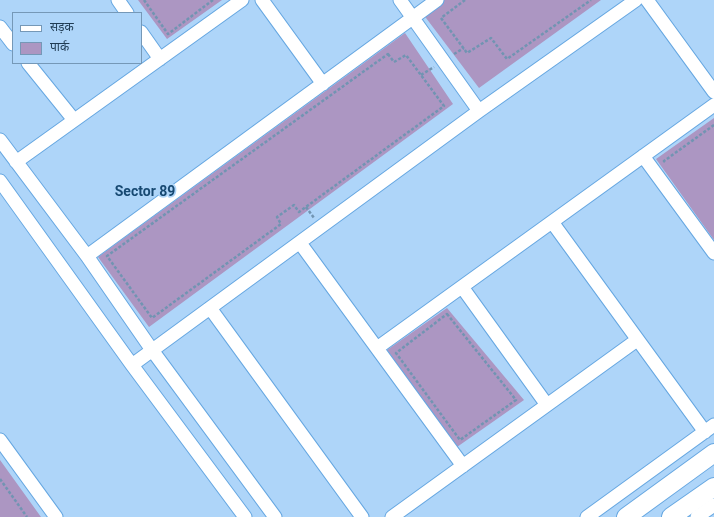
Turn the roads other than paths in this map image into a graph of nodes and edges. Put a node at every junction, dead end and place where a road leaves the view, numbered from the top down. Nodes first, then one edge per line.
1 (118, 0) edge
2 (242, 0) edge
3 (262, 0) edge
4 (400, 0) edge
5 (437, 0) edge
6 (636, 0) edge
7 (647, 0) edge
8 (126, 12) edge
9 (412, 18) junction
10 (0, 27) edge
11 (142, 33) edge
12 (12, 43) edge
13 (160, 59) junction
14 (29, 64) edge
15 (322, 84) junction
16 (714, 92) edge
17 (714, 105) edge
18 (479, 111) junction
19 (74, 120) junction
20 (0, 140) edge
21 (643, 156) junction
22 (16, 162) junction
23 (0, 181) edge
24 (552, 222) junction
25 (300, 243) junction
26 (714, 253) edge
27 (87, 256) junction
28 (462, 287) junction
29 (210, 308) junction
30 (637, 340) junction
31 (377, 348) junction
32 (152, 350) junction
33 (132, 365) junction
34 (548, 405) junction
35 (709, 429) edge
36 (0, 440) edge
37 (714, 453) edge
38 (463, 466) junction
39 (714, 487) edge
40 (714, 505) edge
41 (56, 517) edge
42 (245, 517) edge
43 (275, 517) edge
44 (362, 517) edge
45 (392, 517) edge
46 (587, 517) edge
47 (626, 517) edge
48 (671, 517) edge
49 (698, 517) edge

1 - 8 street
2 - 13 street
3 - 15 street
4 - 9 street
5 - 9 street
6 - 18 street
7 - 16 street
9 - 15 street
9 - 18 street
10 - 12 street
11 - 13 street
13 - 19 street
14 - 19 street
15 - 27 street
17 - 21 street
18 - 25 street
19 - 22 street
20 - 22 street
21 - 24 street
21 - 26 street
22 - 27 street
23 - 33 street
24 - 28 street
24 - 30 street
25 - 29 street
25 - 31 street
27 - 32 street
28 - 31 street
28 - 34 street
29 - 32 street
29 - 44 street
30 - 34 street
30 - 35 street
31 - 38 street
32 - 33 street
32 - 43 street
33 - 42 street
34 - 38 street
35 - 46 street
36 - 41 street
37 - 47 street
38 - 45 street
39 - 48 street
40 - 49 street

